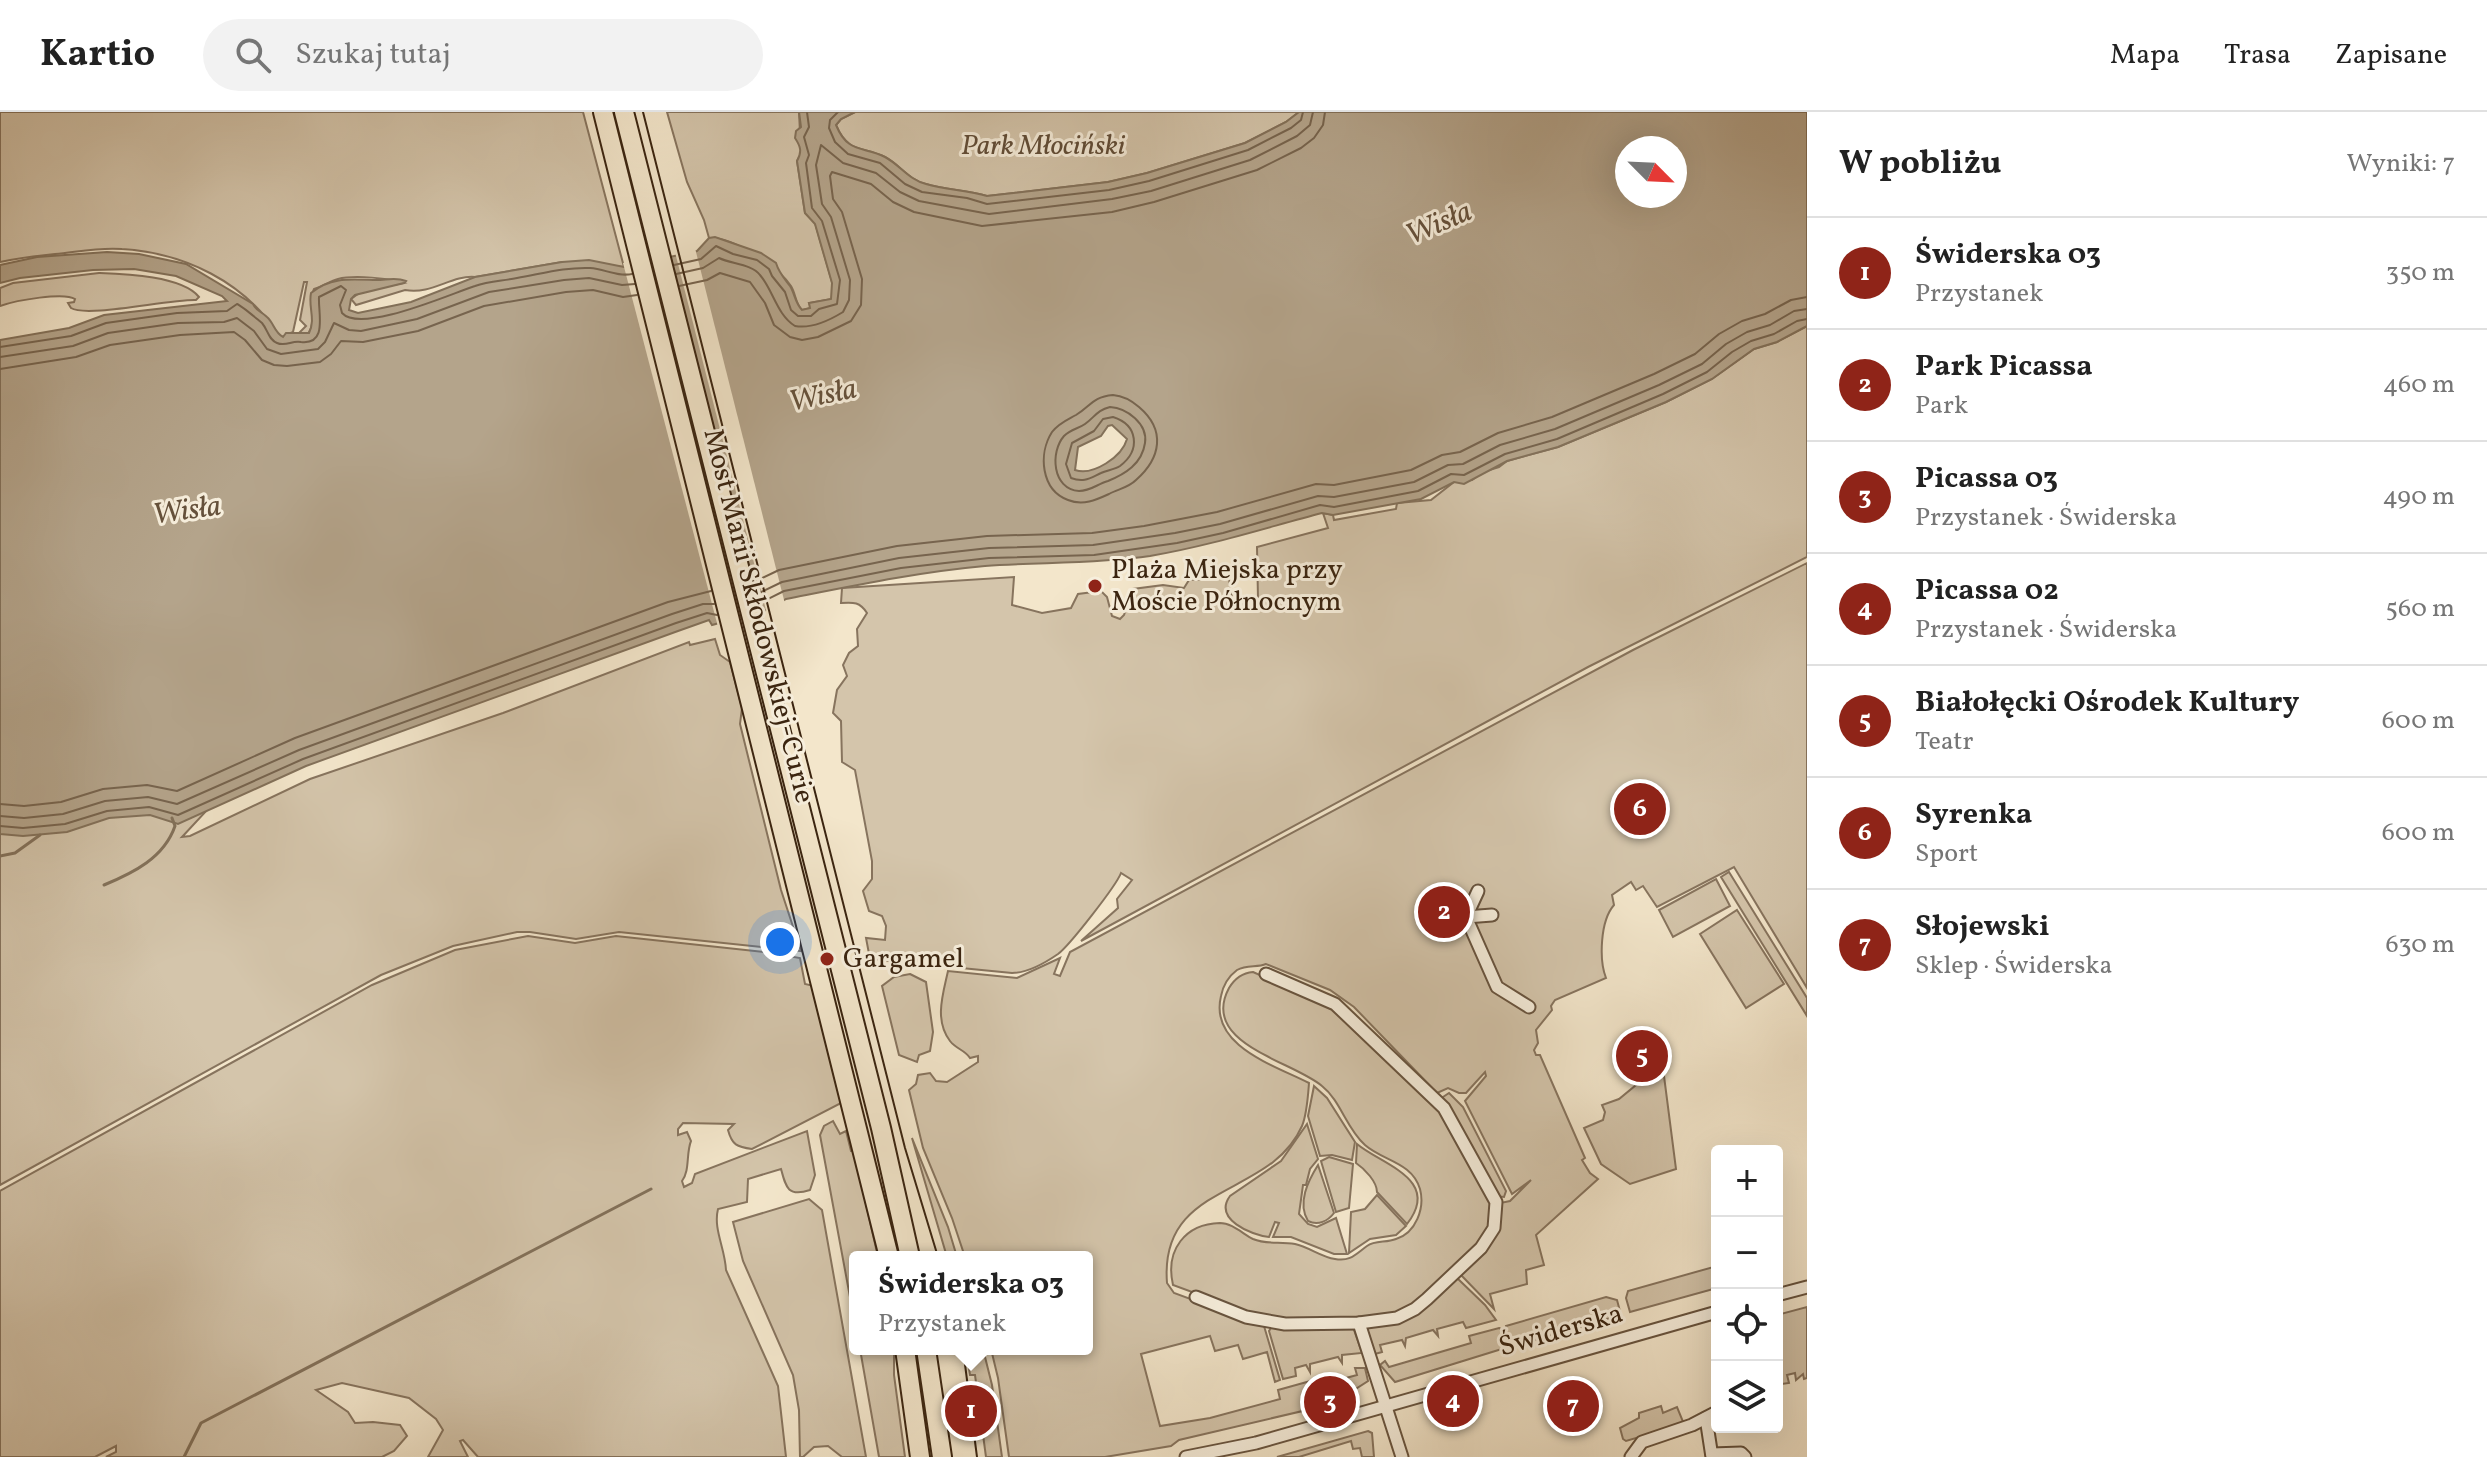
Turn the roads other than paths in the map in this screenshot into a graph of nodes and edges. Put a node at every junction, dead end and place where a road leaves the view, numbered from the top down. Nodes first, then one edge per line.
1 (603, 112) edge
2 (624, 112) edge
3 (1478, 891) dead end
4 (1454, 903) dead end
5 (1492, 915) dead end
6 (1463, 916) junction
7 (1266, 974) dead end
8 (1529, 1007) dead end
9 (888, 1251) edge
10 (909, 1251) edge
11 (1807, 1287) edge
12 (1783, 1293) edge
13 (1196, 1297) dead end
14 (1711, 1314) edge
15 (1359, 1323) junction
16 (906, 1355) edge
17 (927, 1355) edge
18 (1385, 1405) junction
19 (1711, 1415) edge
20 (1711, 1433) edge
21 (1712, 1455) edge
22 (920, 1457) edge
23 (942, 1457) edge
24 (1186, 1457) edge
25 (1402, 1457) edge
26 (1631, 1457) edge
27 (1745, 1457) edge

1 - 9 main road, Most Marii Skłodowskiej-Curie
2 - 10 main road, Most Marii Skłodowskiej-Curie
3 - 6 street
4 - 6 street
5 - 6 street
6 - 8 street
7 - 15 street
11 - 12 street
13 - 15 street
14 - 18 street, Świderska
15 - 18 street
16 - 22 main road
17 - 23 main road
18 - 24 street, Świderska
18 - 25 street
19 - 26 street
20 - 21 street
21 - 27 street

